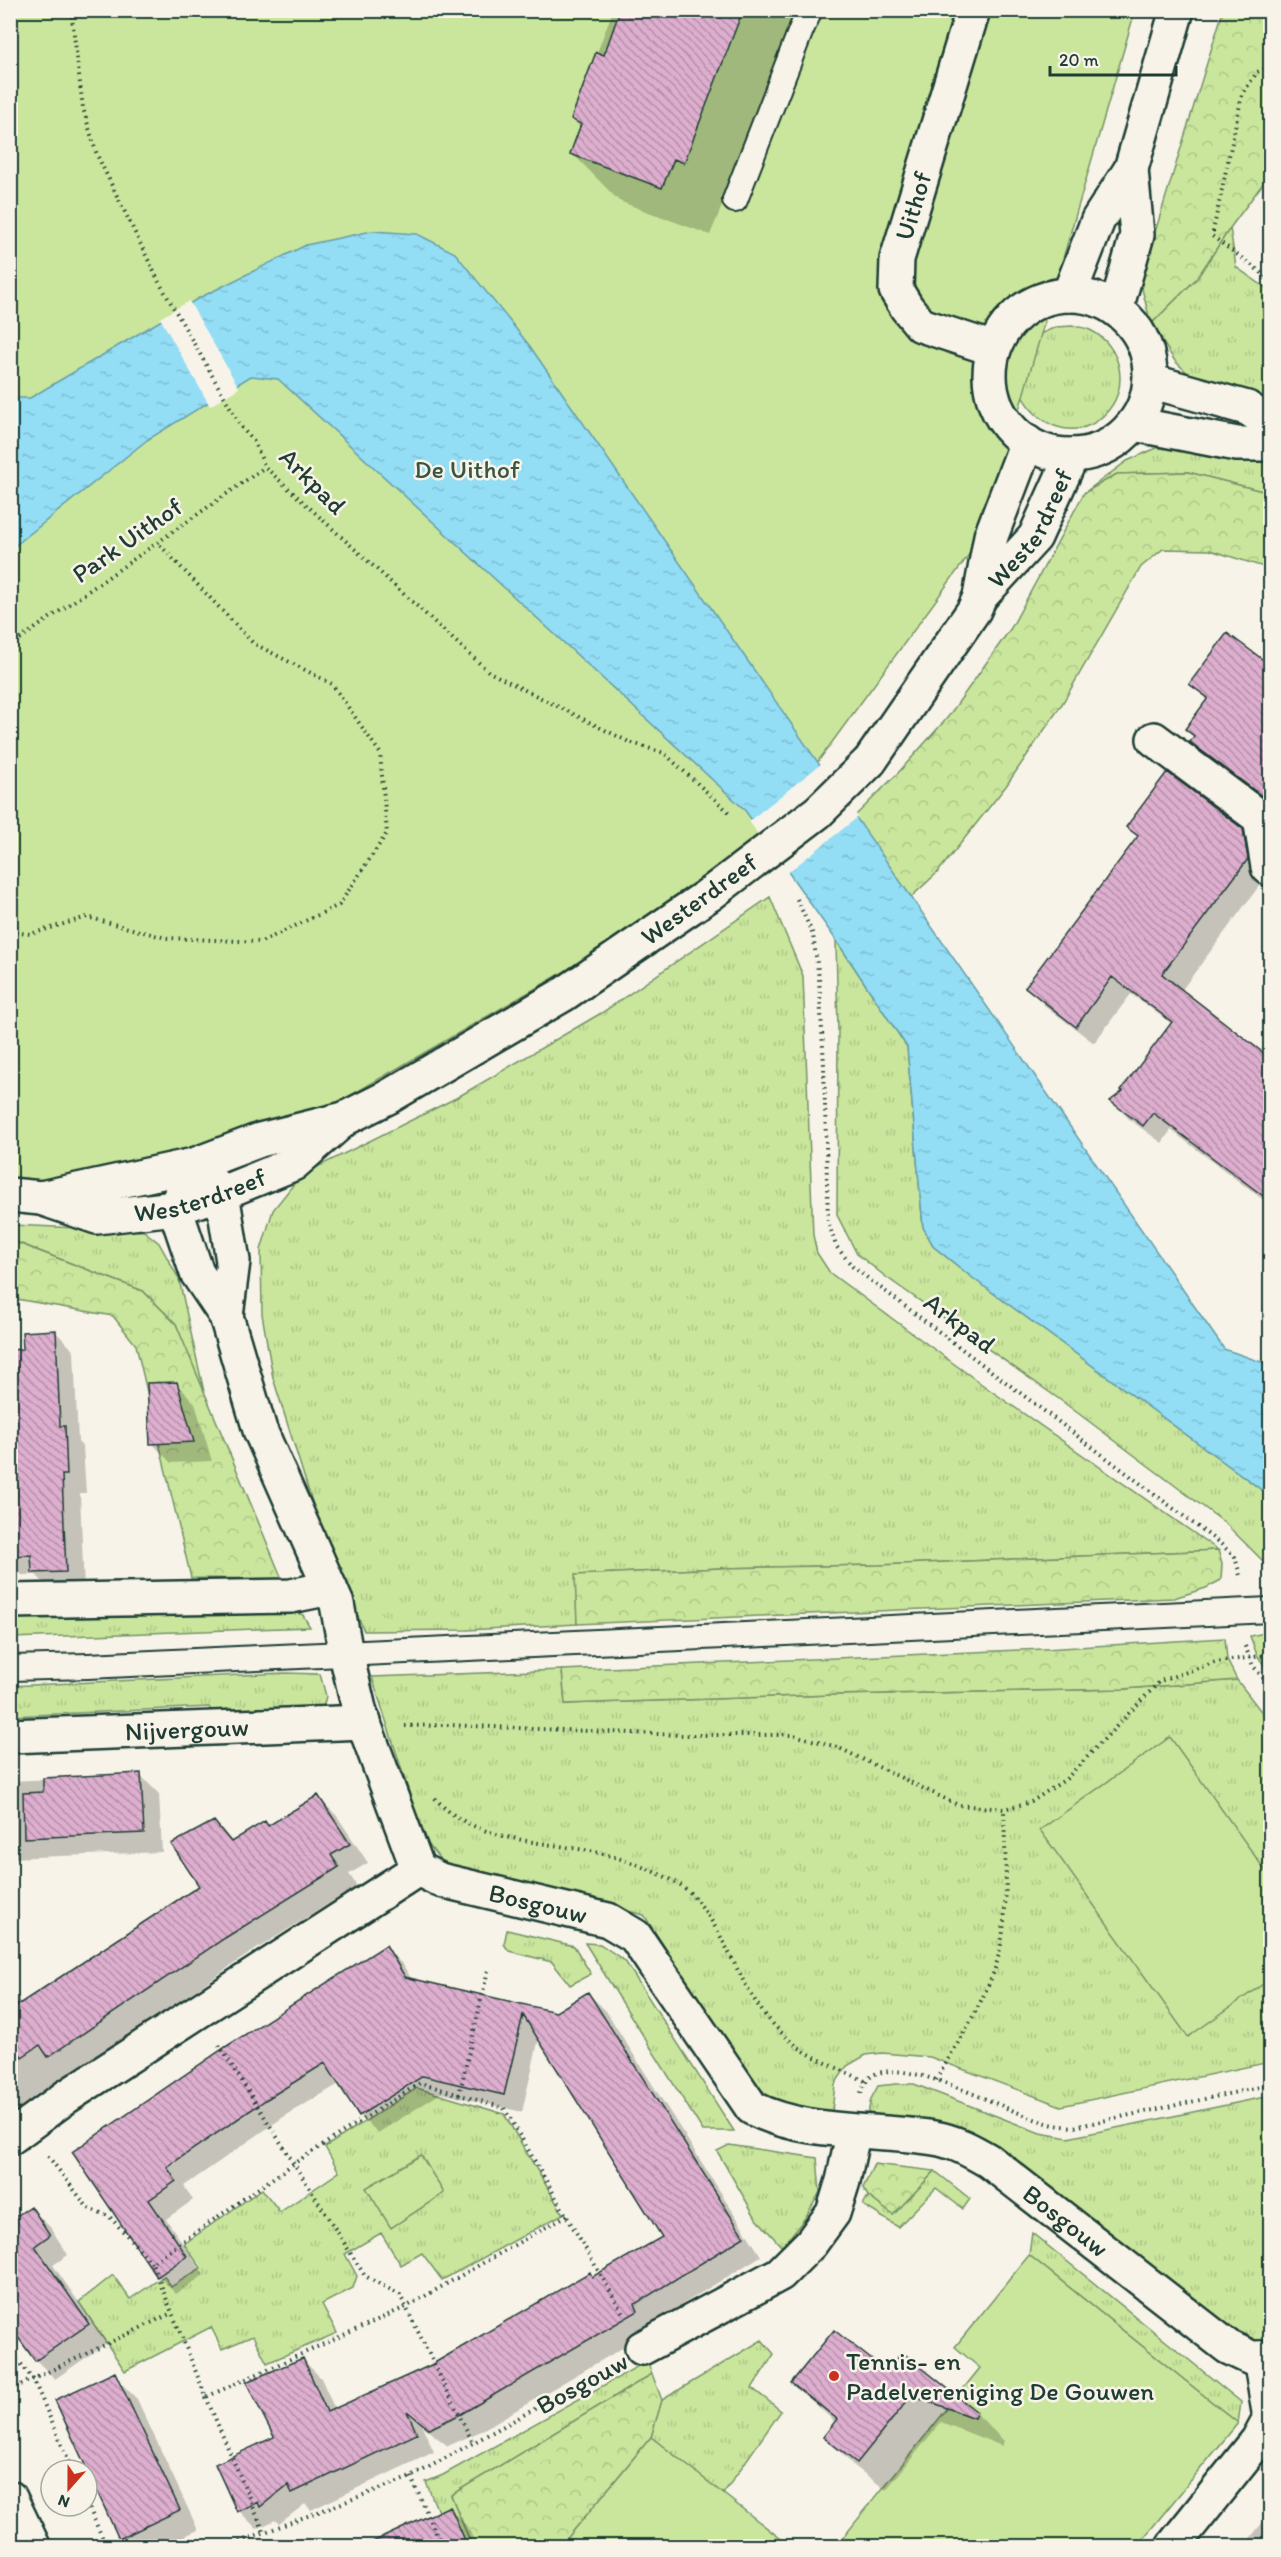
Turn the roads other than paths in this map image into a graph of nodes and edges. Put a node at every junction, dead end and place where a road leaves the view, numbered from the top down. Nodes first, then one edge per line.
1 (810, 10) edge
2 (973, 10) edge
3 (1178, 10) edge
4 (1131, 169) junction
5 (735, 200) dead end
6 (1069, 295) junction
7 (1116, 309) junction
8 (993, 349) junction
9 (1150, 381) junction
10 (1270, 423) edge
11 (1134, 424) junction
12 (1027, 442) junction
13 (1270, 444) edge
14 (1072, 455) junction
15 (980, 597) junction
16 (1154, 739) dead end
17 (1270, 869) edge
18 (344, 1119) junction
19 (194, 1165) junction
20 (222, 1194) junction
21 (26, 1196) edge
22 (175, 1208) junction
23 (226, 1316) junction
24 (330, 1588) junction
25 (10, 1602) edge
26 (1270, 1610) edge
27 (346, 1653) junction
28 (10, 1668) edge
29 (366, 1727) junction
30 (10, 1736) edge
31 (418, 1869) junction
32 (850, 2132) junction
33 (18, 2133) edge
34 (642, 2348) road end
35 (1265, 2358) edge
36 (10, 2498) edge
37 (33, 2547) edge
38 (1173, 2547) edge

1 - 5 lane
2 - 8 street, Uithof
3 - 4 street
4 - 6 street
4 - 7 street
6 - 7 street
6 - 8 street
7 - 9 street
8 - 12 street
9 - 10 street
9 - 11 street
11 - 13 street
11 - 14 street
12 - 14 street
12 - 15 street, Westerdreef
14 - 15 street, Westerdreef
15 - 18 street, Westerdreef, bridge
16 - 17 street
18 - 19 street, Westerdreef
18 - 20 street, Westerdreef
19 - 20 street
19 - 21 street, Westerdreef
19 - 22 street
20 - 22 street, Westerdreef
20 - 23 street
21 - 22 street, Westerdreef
22 - 23 street
23 - 24 street
24 - 25 street
24 - 27 street
26 - 27 lane
27 - 28 lane
27 - 29 street
29 - 30 street, Nijvergouw
29 - 31 street
31 - 32 street, Bosgouw
31 - 33 street
32 - 34 street, Bosgouw
32 - 35 street, Bosgouw
35 - 38 street, Bosgouw
36 - 37 street

